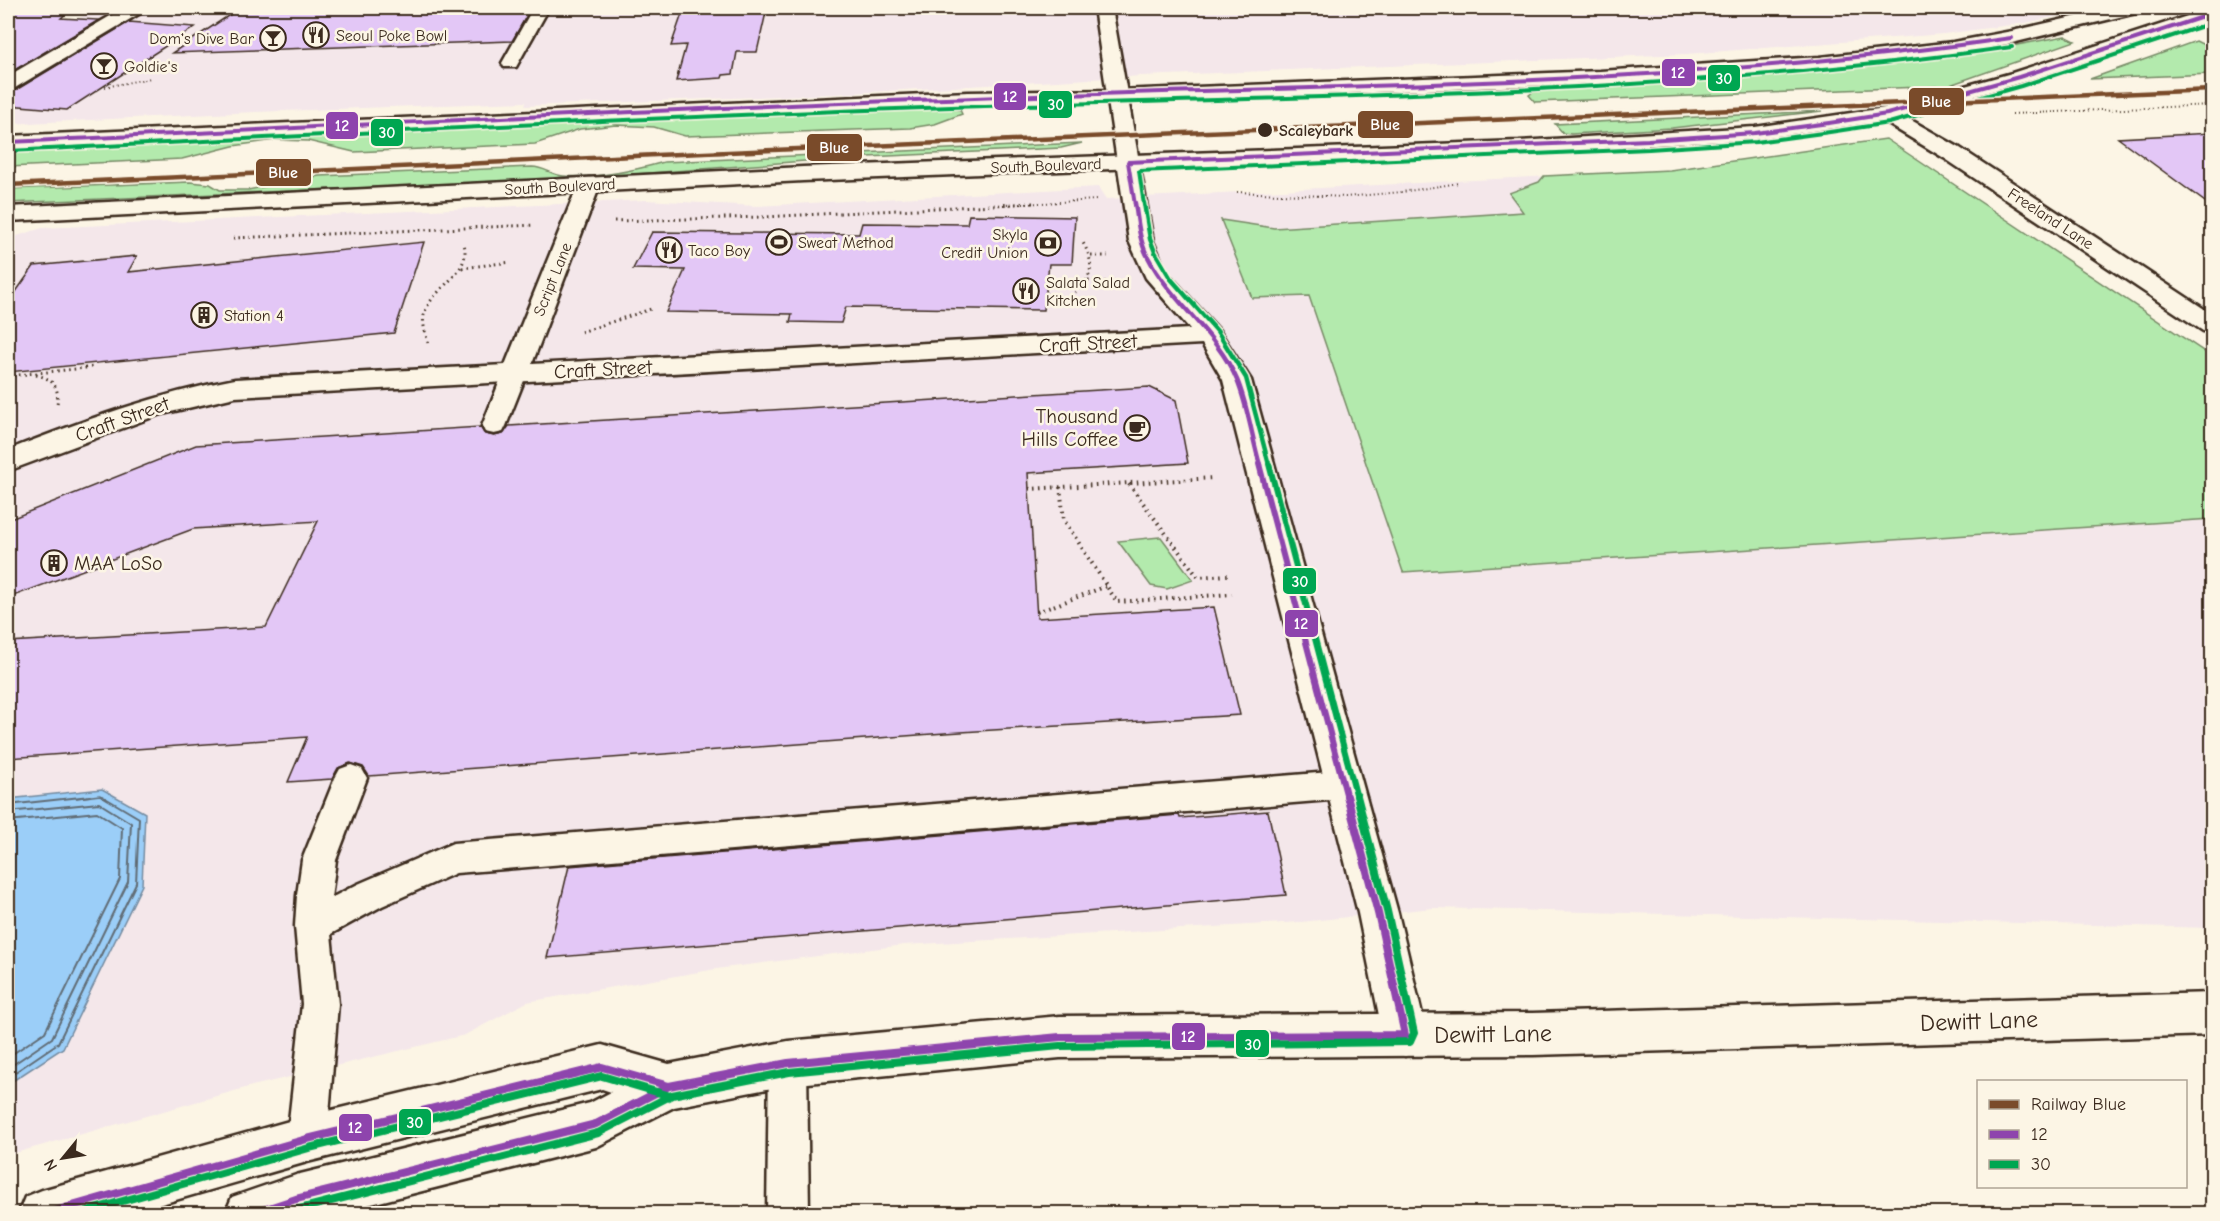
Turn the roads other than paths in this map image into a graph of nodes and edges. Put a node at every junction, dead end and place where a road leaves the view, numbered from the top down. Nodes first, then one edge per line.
1 (136, 8) edge
2 (541, 8) edge
3 (1103, 8) edge
4 (2134, 8) edge
5 (2168, 8) edge
6 (2207, 20) edge
7 (510, 63) dead end
8 (11, 80) edge
9 (1118, 96) junction
10 (1887, 114) junction
11 (8, 142) edge
12 (1128, 162) junction
13 (589, 185) junction
14 (8, 214) edge
15 (2212, 325) edge
16 (1210, 336) junction
17 (515, 373) junction
18 (494, 426) dead end
19 (8, 461) edge
20 (351, 778) dead end
21 (1342, 785) junction
22 (313, 926) junction
23 (2212, 1014) edge
24 (1405, 1035) junction
25 (788, 1064) junction
26 (669, 1086) junction
27 (306, 1139) junction
28 (42, 1214) edge
29 (249, 1214) edge
30 (788, 1214) edge

1 - 8 main road
2 - 7 lane
3 - 9 main road
4 - 9 main road
5 - 6 main road
6 - 10 main road, South Boulevard
9 - 11 main road
9 - 12 main road
10 - 12 main road, South Boulevard
10 - 15 main road, Freeland Lane
12 - 13 main road, South Boulevard
12 - 16 main road
13 - 14 main road, South Boulevard
13 - 17 main road, Script Lane
16 - 17 main road, Craft Street
16 - 21 main road
17 - 18 lane
17 - 19 main road, Craft Street
20 - 22 lane
21 - 22 lane
21 - 24 main road
22 - 27 lane
23 - 24 main road, Dewitt Lane
24 - 25 main road, Dewitt Lane
25 - 26 main road, Dewitt Lane
25 - 30 lane
26 - 27 main road, Dewitt Lane
26 - 29 main road, Dewitt Lane
27 - 28 main road, Dewitt Lane

